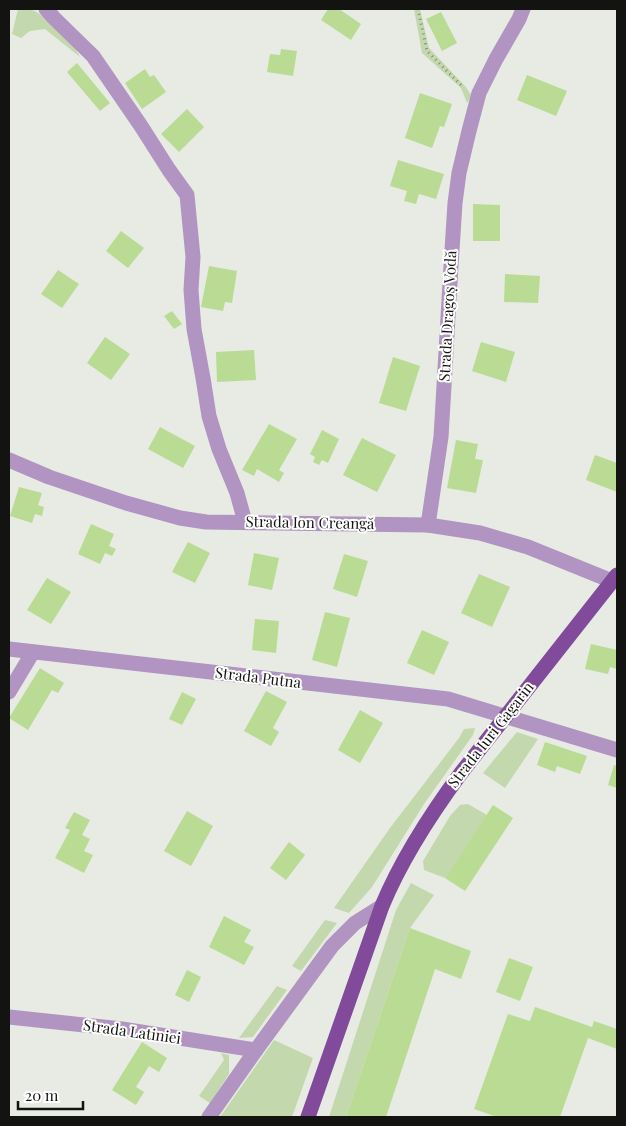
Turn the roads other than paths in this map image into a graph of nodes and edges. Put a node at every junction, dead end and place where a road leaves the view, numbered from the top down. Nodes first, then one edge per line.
1 (46, 9) edge
2 (523, 9) edge
3 (9, 460) edge
4 (245, 522) junction
5 (428, 524) junction
6 (615, 578) edge
7 (9, 650) edge
8 (33, 652) junction
9 (9, 692) edge
10 (506, 716) junction
11 (617, 750) edge
12 (382, 906) junction
13 (9, 1017) edge
14 (256, 1050) junction
15 (209, 1117) edge
16 (308, 1117) edge

1 - 4 street
2 - 5 street, Strada Dragoș Vodă
3 - 4 street, Strada Ion Creangă
4 - 5 street, Strada Ion Creangă
5 - 6 street, Strada Ion Creangă
6 - 10 main road, Strada Iuri Gagarin
7 - 8 street, Strada Putna
8 - 9 street
8 - 10 street, Strada Putna
10 - 11 street, Strada Putna
10 - 12 main road, Strada Iuri Gagarin
12 - 14 street
12 - 16 main road, Strada Iuri Gagarin
13 - 14 street, Strada Latiniei
14 - 15 street

